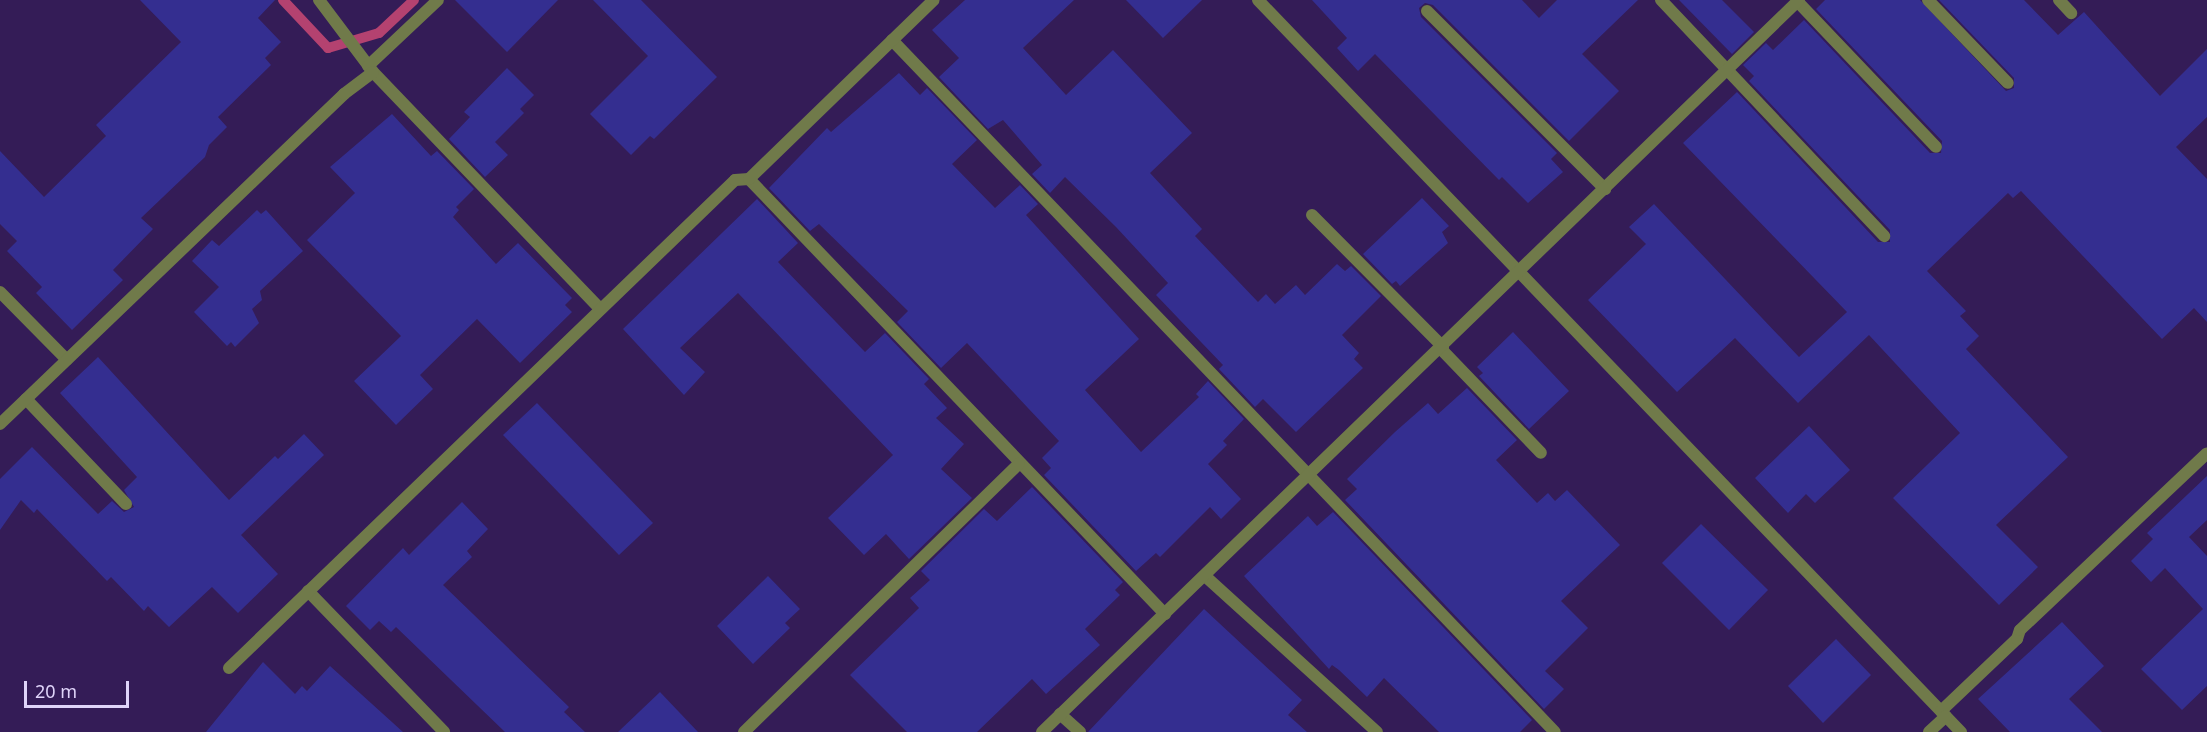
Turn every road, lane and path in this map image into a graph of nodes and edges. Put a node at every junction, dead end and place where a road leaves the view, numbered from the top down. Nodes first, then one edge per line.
1 (320, 0) edge
2 (438, 0) edge
3 (934, 0) edge
4 (1258, 0) edge
5 (1661, 0) edge
6 (1928, 0) edge
7 (2059, 0) edge
8 (1795, 2) edge
9 (1427, 11) dead end
10 (2072, 13) dead end
11 (892, 40) junction
12 (369, 66) junction
13 (1725, 72) junction
14 (2008, 83) dead end
15 (1936, 147) dead end
16 (749, 179) junction
17 (1605, 189) junction
18 (1312, 215) dead end
19 (1884, 236) dead end
20 (1520, 271) junction
21 (0, 292) edge
22 (600, 309) junction
23 (1442, 348) junction
24 (67, 360) junction
25 (27, 399) junction
26 (0, 424) edge
27 (1541, 453) dead end
28 (2207, 453) edge
29 (1019, 464) junction
30 (1310, 477) junction
31 (126, 504) dead end
32 (1206, 576) junction
33 (308, 591) junction
34 (1165, 614) junction
35 (229, 668) dead end
36 (1943, 713) junction
37 (1060, 714) junction
38 (444, 732) edge
39 (744, 732) edge
40 (1042, 732) edge
41 (1080, 732) edge
42 (1377, 732) edge
43 (1555, 732) edge
44 (1929, 732) edge
45 (1961, 732) edge

1 - 12 street
2 - 12 street
3 - 11 street
4 - 20 street
5 - 13 street
6 - 14 street
7 - 10 street
8 - 13 street
8 - 15 street
9 - 17 street
11 - 16 street
11 - 30 street
12 - 22 street
12 - 24 street
13 - 17 street
13 - 19 street
16 - 22 street
16 - 29 street
17 - 20 street
18 - 23 street
20 - 23 street
20 - 36 street
21 - 24 street
22 - 33 street
23 - 27 street
23 - 30 street
24 - 25 street
25 - 26 street
25 - 31 street
28 - 36 street
29 - 34 street
29 - 39 street
30 - 32 street
30 - 43 street
32 - 34 street
32 - 42 street
33 - 35 street
33 - 38 street
34 - 37 street
36 - 44 street
36 - 45 street
37 - 40 street
37 - 41 street

